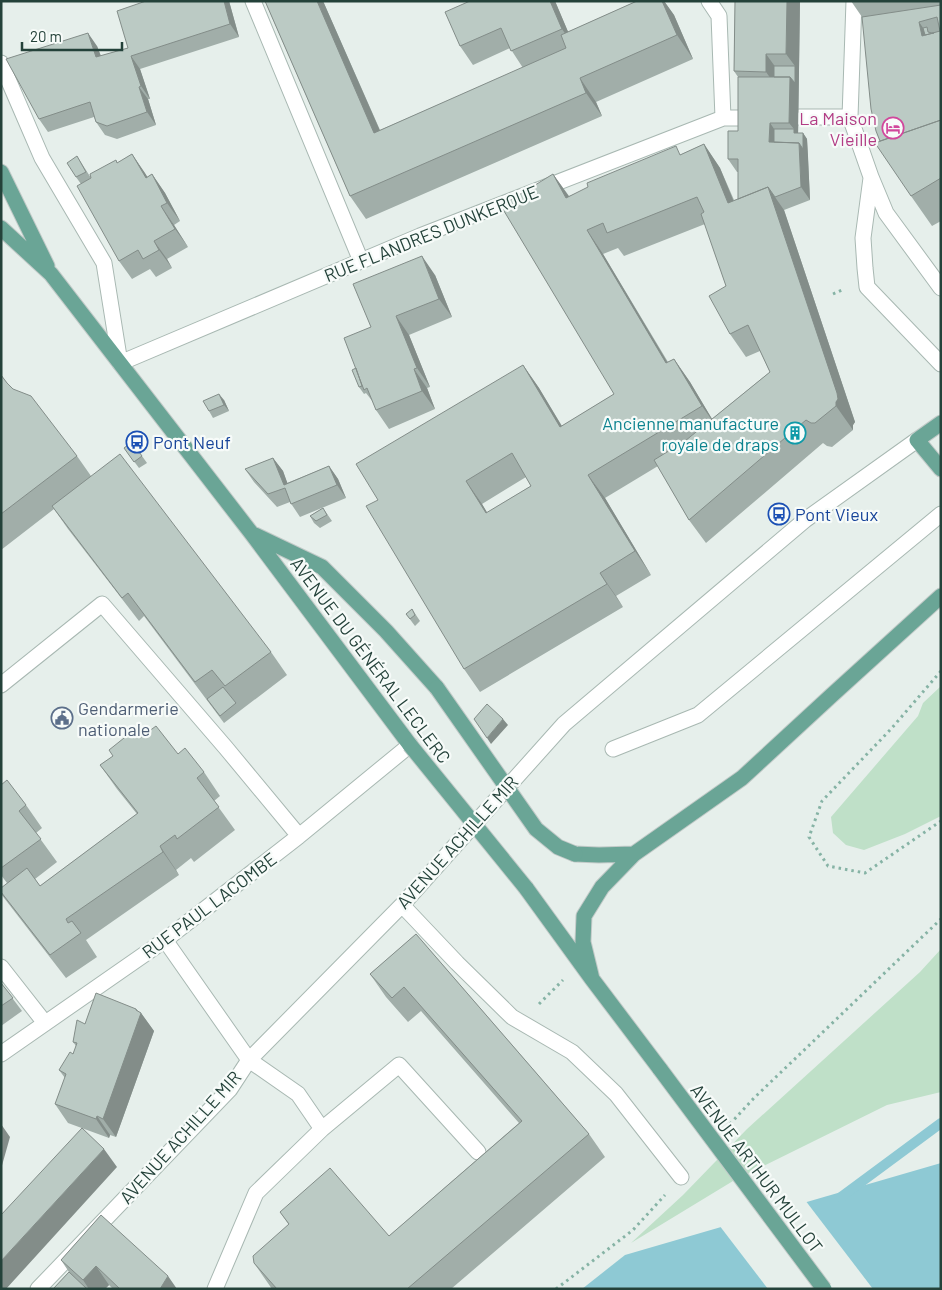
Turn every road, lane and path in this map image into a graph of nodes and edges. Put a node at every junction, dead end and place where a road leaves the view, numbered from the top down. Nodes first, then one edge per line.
1 (253, 1) edge
2 (709, 1) edge
3 (854, 1) edge
4 (1, 63) edge
5 (850, 117) junction
6 (723, 118) junction
7 (747, 118) edge
8 (799, 118) dead end
9 (1, 172) edge
10 (871, 177) junction
11 (1, 228) edge
12 (361, 261) junction
13 (51, 274) junction
14 (941, 288) edge
15 (842, 290) dead end
16 (833, 294) dead end
17 (120, 363) junction
18 (941, 364) edge
19 (941, 423) edge
20 (917, 440) junction
21 (941, 469) edge
22 (941, 514) edge
23 (252, 534) junction
24 (941, 596) edge
25 (941, 671) edge
26 (1, 685) edge
27 (410, 745) junction
28 (613, 749) dead end
29 (941, 822) edge
30 (299, 836) junction
31 (634, 854) junction
32 (402, 904) junction
33 (941, 919) edge
34 (165, 940) junction
35 (580, 963) junction
36 (1, 967) edge
37 (592, 979) junction
38 (538, 1005) dead end
39 (45, 1023) junction
40 (1, 1054) edge
41 (249, 1060) junction
42 (660, 1069) joint
43 (727, 1127) dead end
44 (322, 1129) junction
45 (478, 1152) dead end
46 (681, 1177) joint
47 (38, 1289) edge
48 (215, 1289) edge
49 (556, 1289) edge
50 (824, 1289) edge

1 - 12 street
2 - 6 street
3 - 5 street
4 - 17 street
5 - 8 street
5 - 10 street
6 - 7 street, RUE FLANDRES DUNKERQUE
6 - 12 street, RUE FLANDRES DUNKERQUE
9 - 13 main road, AVENUE DU GÉNÉRAL LECLERC
10 - 14 street
10 - 18 street
11 - 13 main road, AVENUE DU GÉNÉRAL LECLERC
12 - 17 street, RUE FLANDRES DUNKERQUE
13 - 17 main road, AVENUE DU GÉNÉRAL LECLERC
15 - 16 path
17 - 23 main road, AVENUE DU GÉNÉRAL LECLERC
19 - 20 main road
20 - 21 main road
20 - 32 street, AVENUE ACHILLE MIR
22 - 28 street
23 - 27 main road, AVENUE DU GÉNÉRAL LECLERC
23 - 31 main road, bridge
24 - 31 main road
25 - 29 path
26 - 30 street
27 - 30 street, RUE PAUL LACOMBE
27 - 35 main road, AVENUE DU GÉNÉRAL LECLERC, bridge
30 - 34 street, RUE PAUL LACOMBE
31 - 37 main road
32 - 41 street, AVENUE ACHILLE MIR
32 - 46 street
33 - 43 path
34 - 39 street, RUE PAUL LACOMBE
34 - 41 street
35 - 37 main road, AVENUE DU GÉNÉRAL LECLERC
35 - 38 path
36 - 39 street
37 - 42 main road, AVENUE DU GÉNÉRAL LECLERC
39 - 40 street, RUE PAUL LACOMBE
41 - 44 street
41 - 47 street, AVENUE ACHILLE MIR
42 - 50 main road, AVENUE ARTHUR MULLOT, bridge
44 - 45 street
44 - 48 street
46 - 49 path

